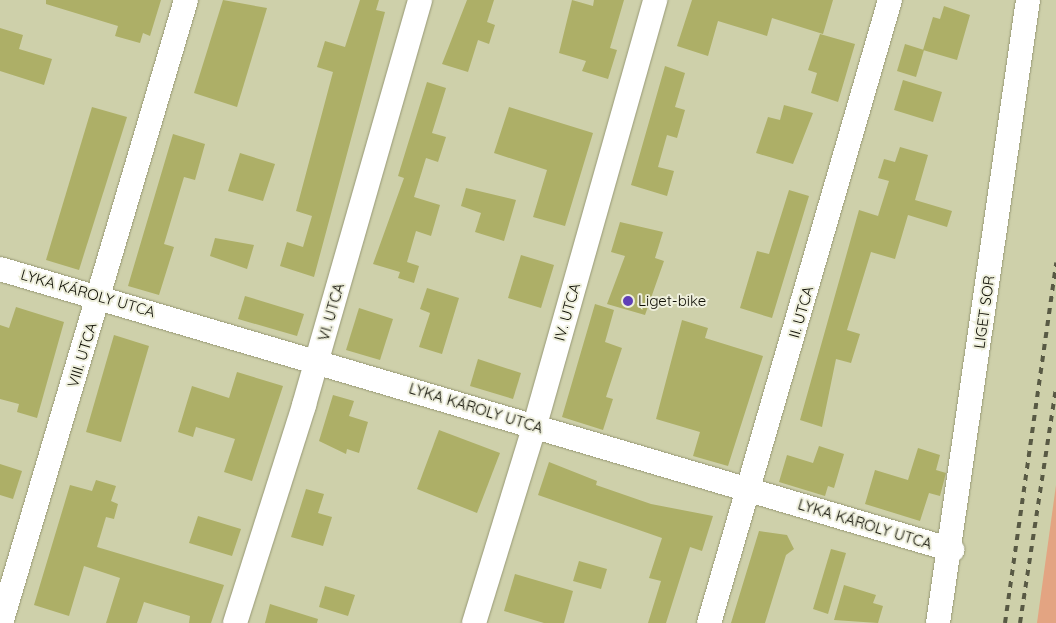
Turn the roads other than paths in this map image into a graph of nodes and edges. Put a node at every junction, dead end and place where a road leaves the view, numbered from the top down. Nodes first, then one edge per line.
1 (186, 0) edge
2 (420, 0) edge
3 (655, 0) edge
4 (890, 0) edge
5 (1028, 0) edge
6 (0, 269) edge
7 (100, 295) junction
8 (317, 360) junction
9 (535, 425) junction
10 (750, 490) junction
11 (952, 550) junction
12 (1, 623) edge
13 (235, 623) edge
14 (474, 623) edge
15 (709, 623) edge
16 (938, 623) edge

1 - 7 street, VIII. UTCA
2 - 8 street, VI. UTCA
3 - 9 street, IV. UTCA
4 - 10 street, II. UTCA
5 - 11 street, LIGET SOR
6 - 7 street, LYKA KÁROLY UTCA
7 - 8 street, LYKA KÁROLY UTCA
7 - 12 street, VIII. UTCA
8 - 9 street, LYKA KÁROLY UTCA
8 - 13 street, VI. UTCA
9 - 10 street, LYKA KÁROLY UTCA
9 - 14 street, IV. UTCA
10 - 11 street, LYKA KÁROLY UTCA
10 - 15 street, II. UTCA
11 - 16 street, LIGET SOR

